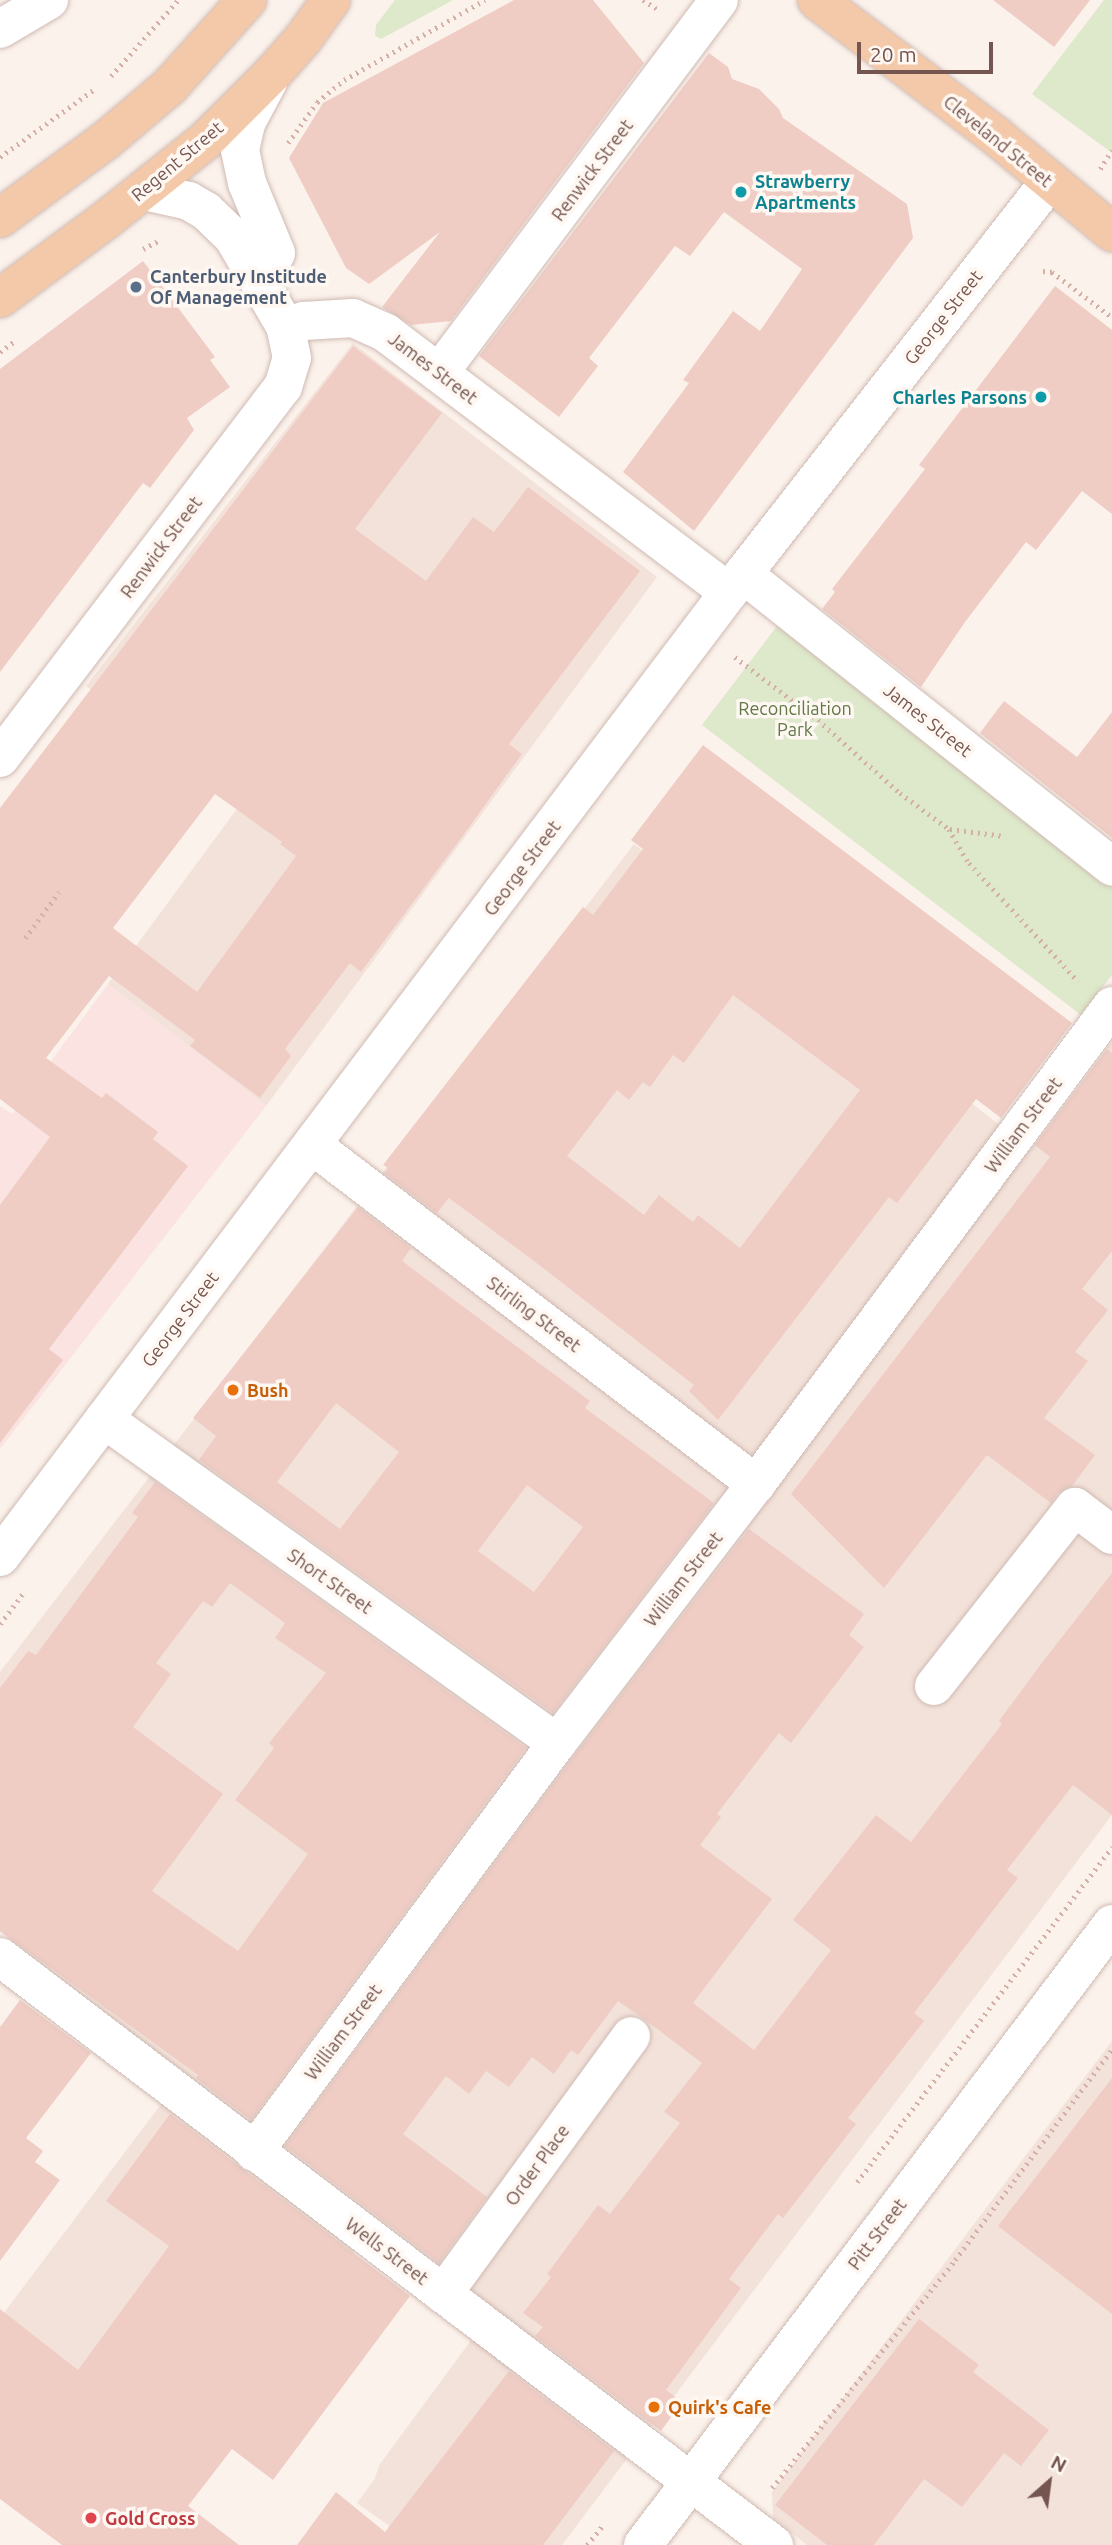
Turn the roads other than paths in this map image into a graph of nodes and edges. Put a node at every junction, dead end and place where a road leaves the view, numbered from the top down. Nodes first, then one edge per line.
1 (49, 0) edge
2 (247, 0) edge
3 (331, 0) edge
4 (339, 0) edge
5 (719, 0) edge
6 (817, 0) edge
7 (4, 18) edge
8 (303, 39) junction
9 (273, 73) junction
10 (1049, 182) junction
11 (144, 191) junction
12 (0, 218) edge
13 (1112, 232) edge
14 (261, 284) junction
15 (0, 298) edge
16 (285, 326) junction
17 (439, 373) junction
18 (736, 583) junction
19 (0, 758) edge
20 (1112, 866) edge
21 (1108, 1012) edge
22 (312, 1144) junction
23 (104, 1419) junction
24 (756, 1484) junction
25 (1112, 1535) edge
26 (0, 1557) edge
27 (934, 1686) dead end
28 (557, 1743) junction
29 (1112, 1924) edge
30 (0, 1957) edge
31 (631, 2036) dead end
32 (254, 2152) junction
33 (443, 2294) junction
34 (690, 2482) junction
35 (759, 2534) edge
36 (643, 2545) edge

1 - 7 street
2 - 12 main road
3 - 8 main road, Regent Street
4 - 8 main road
5 - 17 street, Renwick Street
6 - 10 main road, Cleveland Street
8 - 9 main road, Regent Street
9 - 11 main road, Regent Street
9 - 14 street
10 - 13 main road, Cleveland Street
10 - 18 street, George Street
11 - 14 street
11 - 15 main road, Regent Street
14 - 16 street
16 - 17 street, James Street
16 - 19 street, Renwick Street
17 - 18 street, James Street
18 - 20 street, James Street
18 - 22 street, George Street
21 - 24 street, William Street
22 - 23 street, George Street
22 - 24 street, Stirling Street
23 - 26 street, George Street
23 - 28 street, Short Street
24 - 28 street, William Street
25 - 27 street
28 - 32 street, William Street
29 - 34 street, Pitt Street
30 - 32 street, Wells Street
31 - 33 street, Order Place
32 - 33 street, Wells Street
33 - 34 street, Wells Street
34 - 35 street, Wells Street
34 - 36 street, Pitt Street

